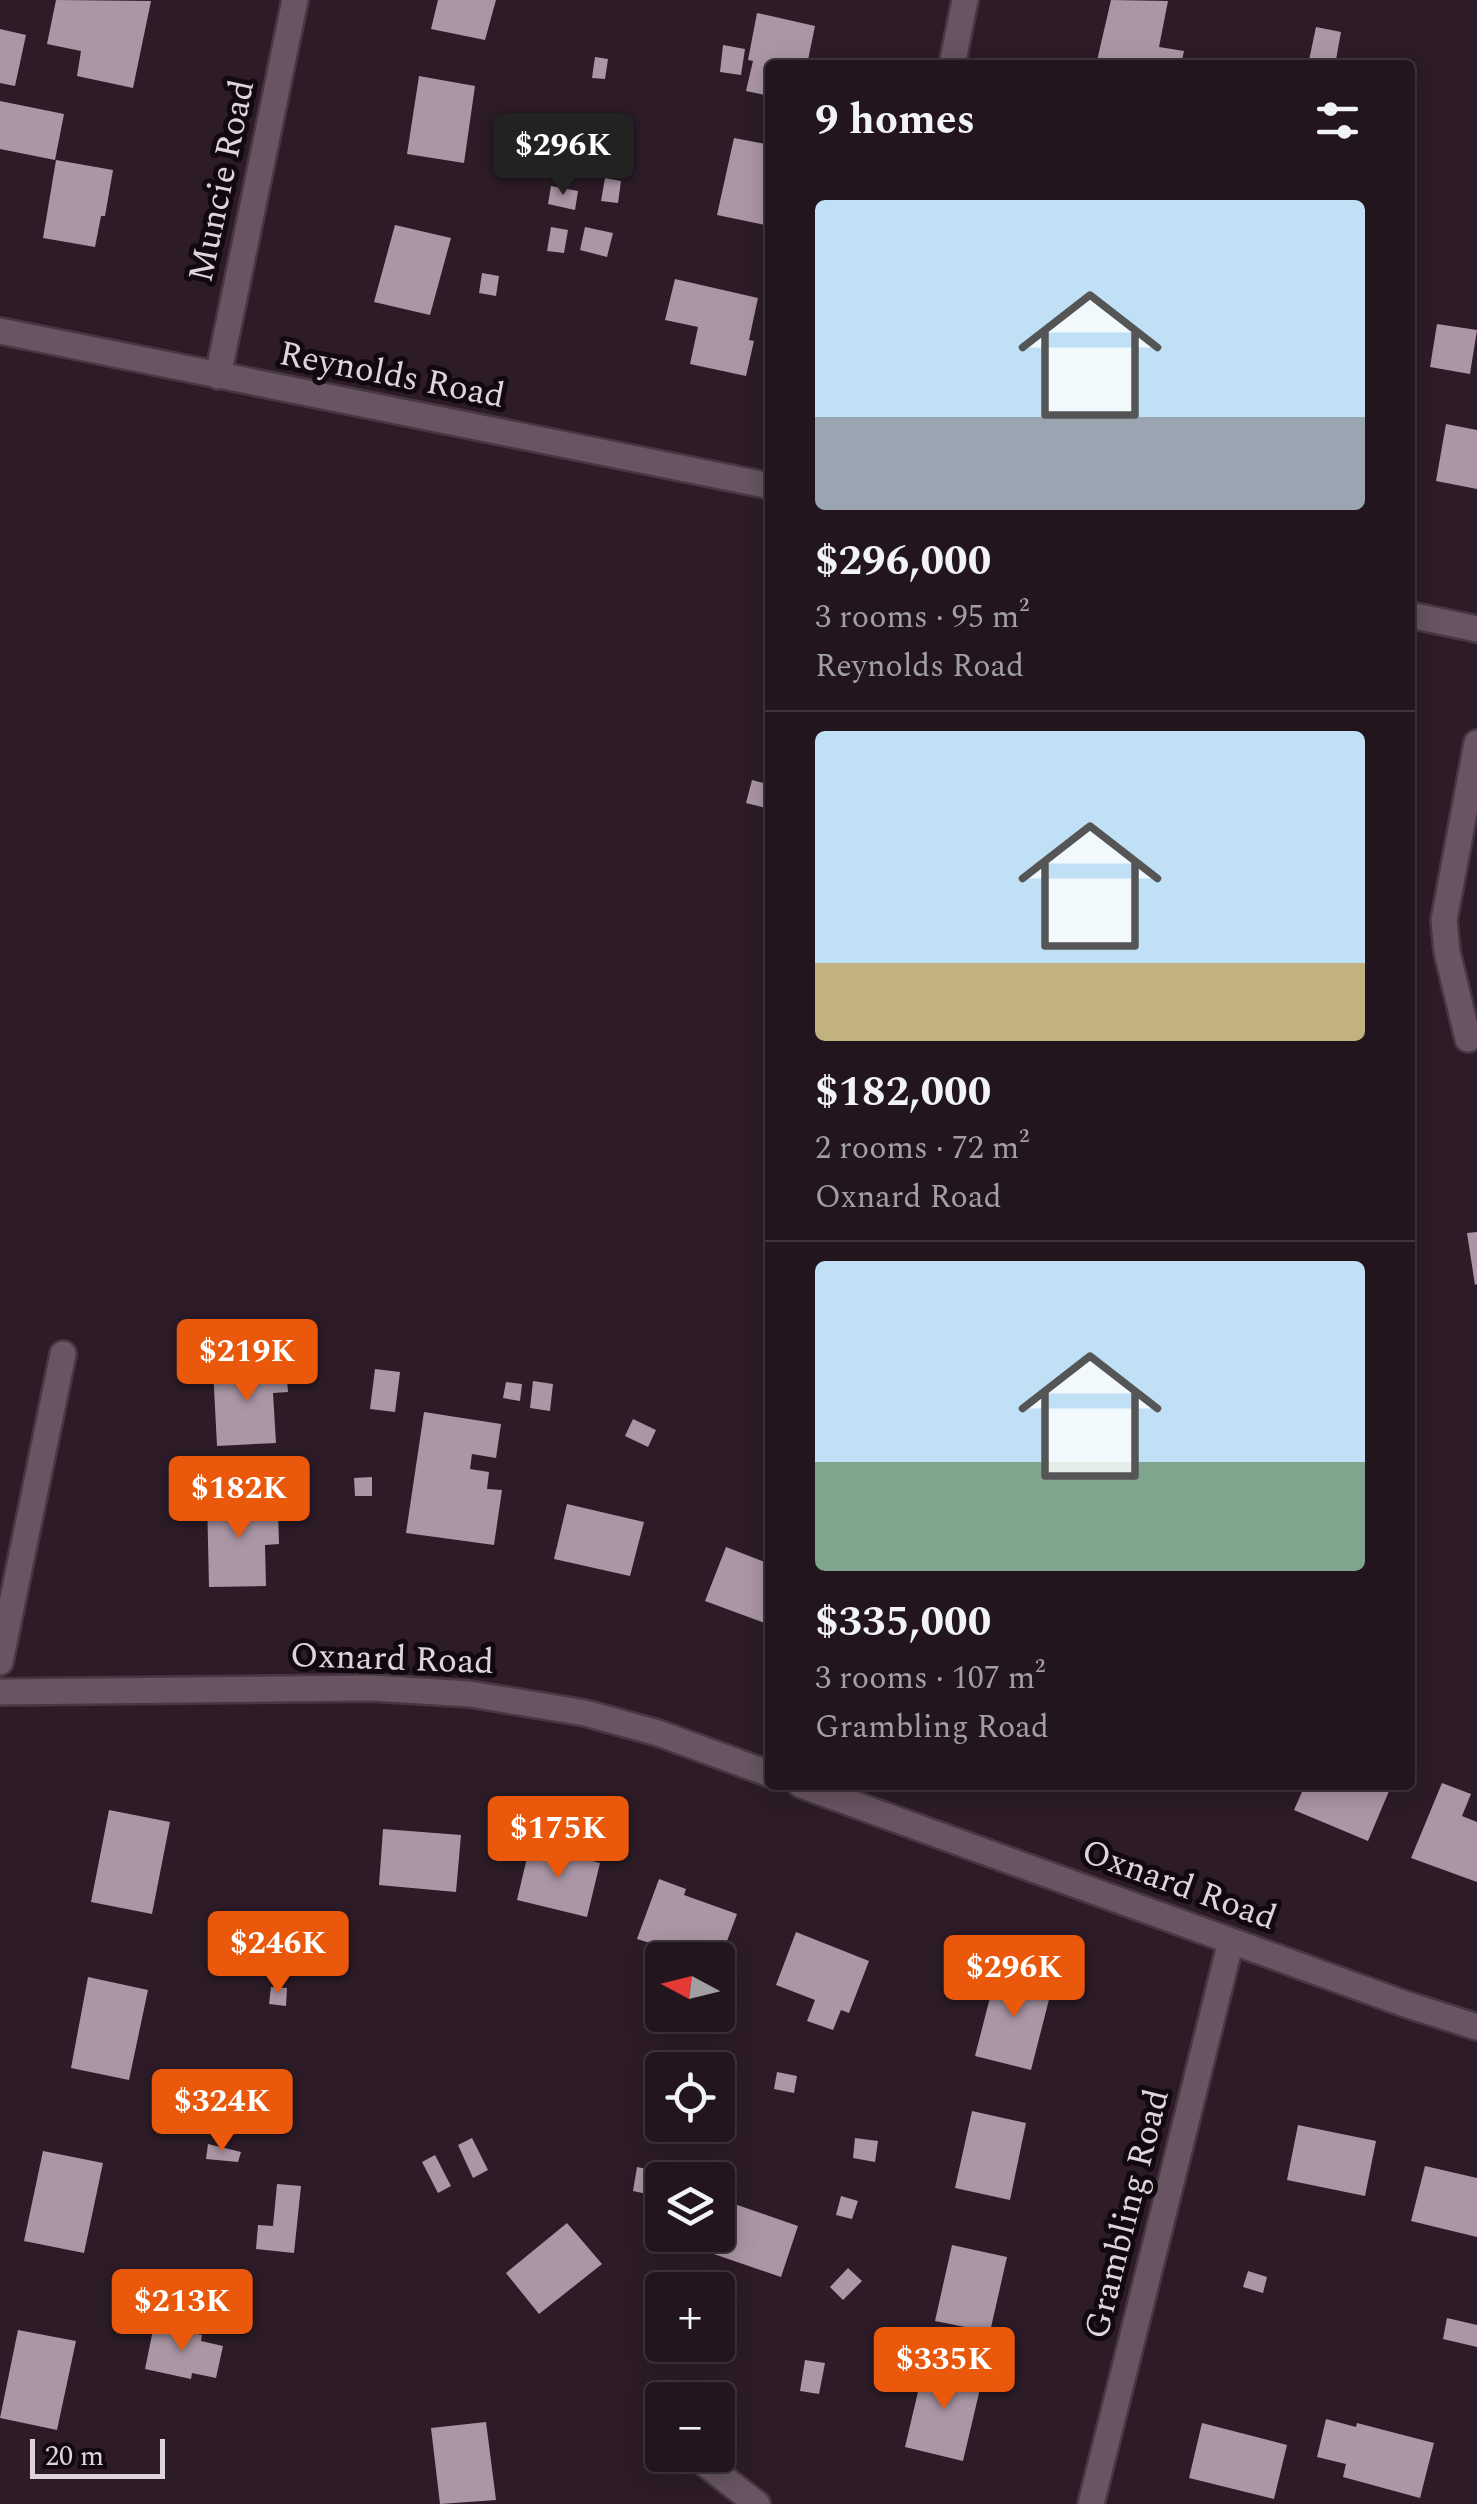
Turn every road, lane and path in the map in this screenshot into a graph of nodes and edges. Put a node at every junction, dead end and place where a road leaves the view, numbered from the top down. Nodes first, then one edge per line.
1 (294, 0) edge
2 (965, 0) edge
3 (953, 60) edge
4 (0, 331) edge
5 (218, 376) junction
6 (765, 485) edge
7 (1415, 616) edge
8 (1477, 629) edge
9 (1477, 743) edge
10 (1468, 1040) dead end
11 (63, 1354) dead end
12 (0, 1662) edge
13 (0, 1692) edge
14 (765, 1772) edge
15 (815, 1790) edge
16 (1231, 1941) junction
17 (1477, 2027) edge
18 (716, 2472) edge
19 (757, 2504) edge
20 (1091, 2504) edge

1 - 5 street, Muncie Road
2 - 3 street
4 - 5 street, Reynolds Road
5 - 6 street, Reynolds Road
7 - 8 street
9 - 10 street
11 - 12 street
13 - 14 street, Oxnard Road
15 - 16 street, Oxnard Road
16 - 17 street, Oxnard Road
16 - 20 street, Grambling Road
18 - 19 street

